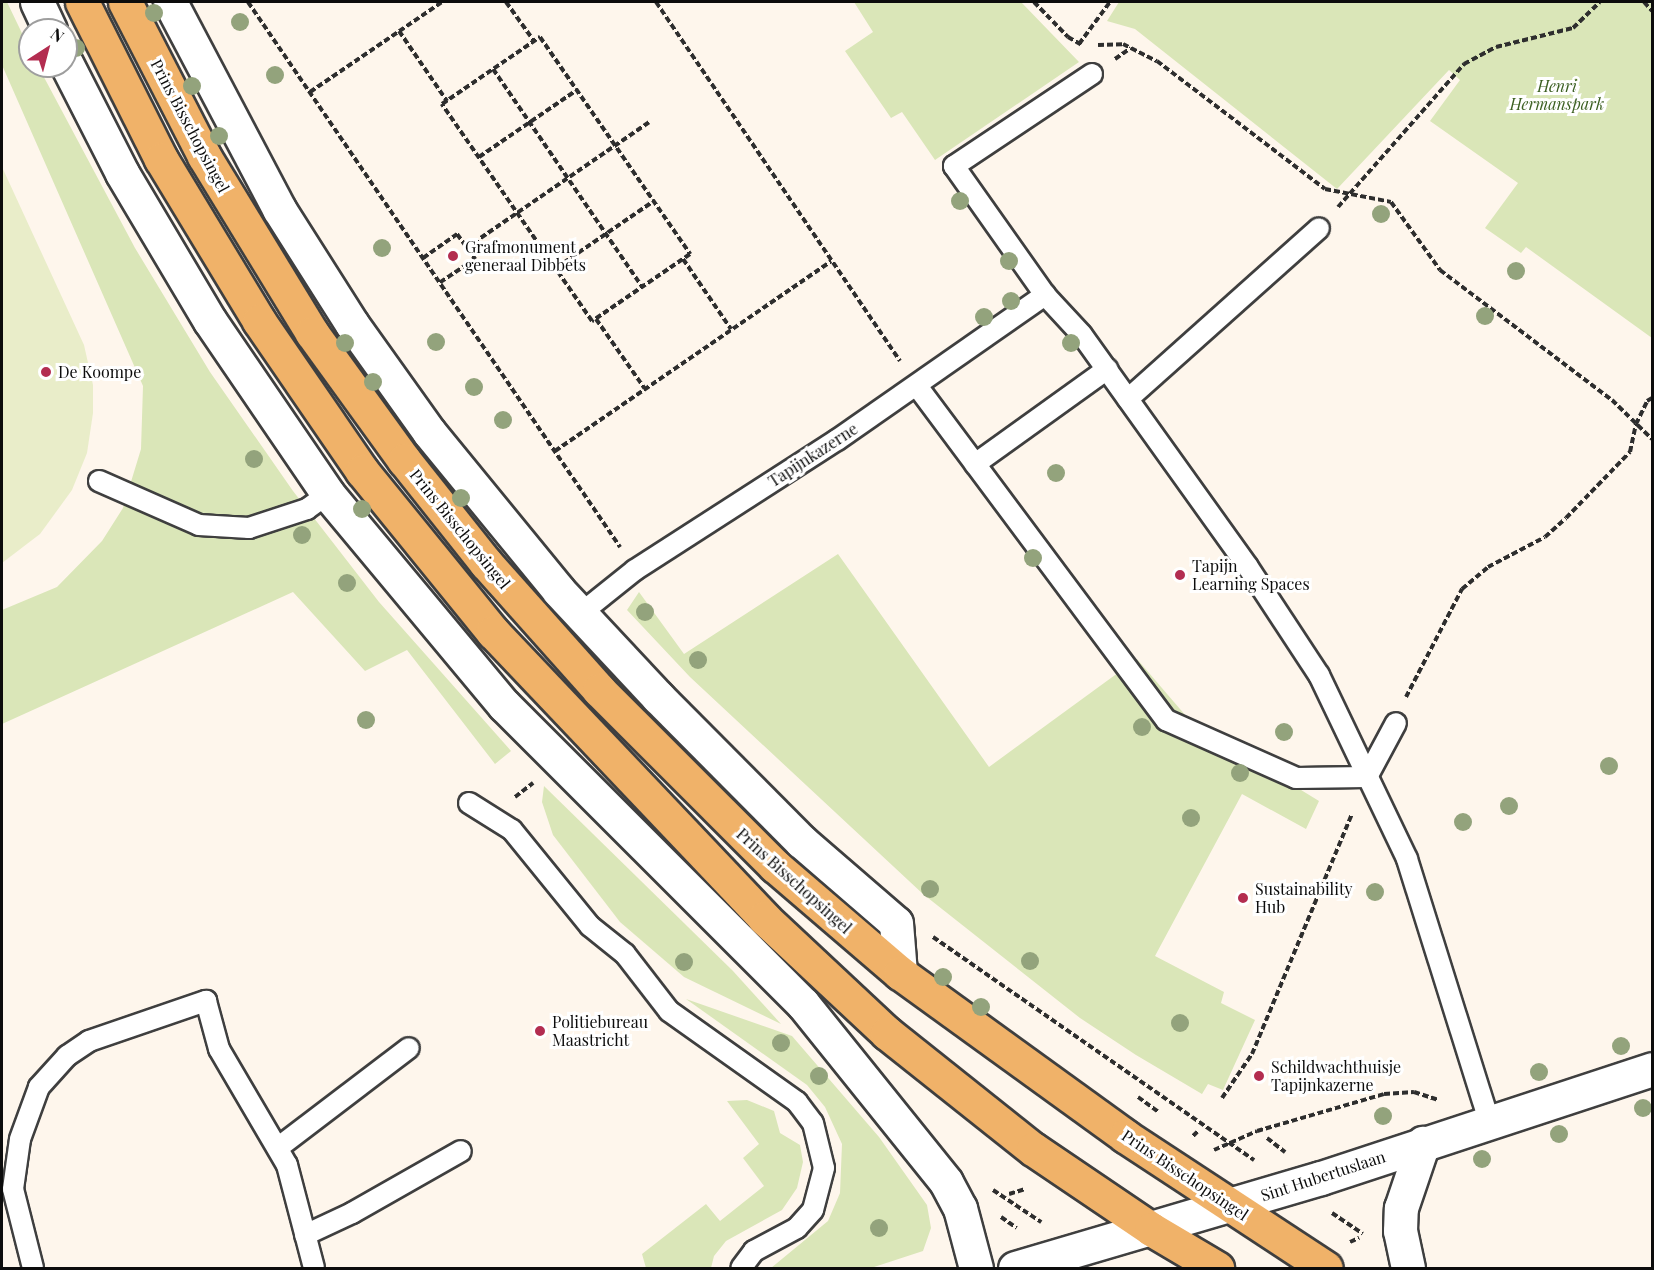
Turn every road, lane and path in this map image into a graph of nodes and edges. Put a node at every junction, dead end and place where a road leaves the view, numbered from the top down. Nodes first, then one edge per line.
1 (37, 2) edge
2 (82, 2) edge
3 (125, 2) edge
4 (170, 2) edge
5 (248, 2) edge
6 (442, 2) edge
7 (506, 2) edge
8 (656, 2) edge
9 (1034, 2) edge
10 (1110, 2) edge
11 (1600, 2) edge
12 (1644, 2) edge
13 (1653, 11) edge
14 (44, 18) edge
15 (399, 31) junction
16 (534, 41) junction
17 (1079, 44) junction
18 (493, 69) junction
19 (1092, 74) dead end
20 (74, 78) edge
21 (577, 90) junction
22 (310, 92) junction
23 (447, 101) junction
24 (530, 122) junction
25 (649, 122) dead end
26 (615, 145) junction
27 (479, 157) junction
28 (567, 178) junction
29 (1349, 194) junction
30 (654, 201) junction
31 (517, 213) junction
32 (1319, 228) dead end
33 (605, 234) junction
34 (466, 248) junction
35 (423, 258) junction
36 (683, 259) junction
37 (831, 261) junction
38 (556, 268) junction
39 (440, 283) junction
40 (642, 287) junction
41 (1045, 295) junction
42 (596, 319) junction
43 (731, 329) junction
44 (1107, 369) junction
45 (917, 386) junction
46 (645, 389) junction
47 (1653, 398) edge
48 (1128, 399) junction
49 (1636, 424) junction
50 (1653, 439) edge
51 (555, 451) junction
52 (975, 464) junction
53 (99, 481) dead end
54 (328, 494) junction
55 (635, 570) junction
56 (580, 614) junction
57 (1396, 723) joint
58 (557, 762) junction
59 (1367, 777) junction
60 (469, 803) dead end
61 (492, 817) junction
62 (764, 918) junction
63 (937, 938) dead end
64 (900, 973) junction
65 (774, 974) junction
66 (409, 1048) dead end
67 (1653, 1070) edge
68 (1414, 1092) dead end
69 (1222, 1098) dead end
70 (1489, 1121) junction
71 (1267, 1138) dead end
72 (1228, 1142) junction
73 (1423, 1143) junction
74 (279, 1147) junction
75 (461, 1151) dead end
76 (1295, 1159) dead end
77 (1265, 1167) dead end
78 (1029, 1188) dead end
79 (1009, 1194) dead end
80 (1230, 1206) junction
81 (1151, 1229) junction
82 (305, 1235) junction
83 (33, 1269) edge
84 (314, 1269) edge
85 (741, 1269) edge
86 (976, 1269) edge
87 (1015, 1269) edge
88 (1217, 1269) edge
89 (1326, 1269) edge
90 (1408, 1269) edge

1 - 14 street
2 - 62 main road
3 - 64 main road, Prins Bisschopsingel
4 - 56 street
5 - 22 path
6 - 15 path
7 - 16 path
8 - 37 path
9 - 17 path
10 - 17 path
11 - 29 path
12 - 13 path
15 - 22 path
15 - 23 path
16 - 18 path
16 - 21 path
17 - 29 path
18 - 23 path
18 - 24 path
19 - 41 lane
20 - 54 street
21 - 24 path
21 - 26 path
22 - 35 path
23 - 27 path
24 - 27 path
24 - 28 path
25 - 26 path
26 - 28 path
26 - 30 path
27 - 31 path
28 - 31 path
28 - 33 path
29 - 49 path
30 - 33 path
30 - 36 path
31 - 34 path
31 - 38 path
32 - 48 lane
33 - 38 path
33 - 40 path
34 - 35 path
34 - 39 path
35 - 39 path
36 - 40 path
36 - 43 path
37 - 43 path
37 - 45 path
38 - 42 path
39 - 51 path
40 - 42 path
41 - 44 lane
41 - 45 lane, Tapijnkazerne
42 - 46 path
43 - 46 path
44 - 48 lane
44 - 52 lane
45 - 52 lane
45 - 55 lane, Tapijnkazerne
46 - 51 path
47 - 49 path
48 - 59 lane
49 - 50 path
49 - 57 path
51 - 55 path
52 - 59 lane
53 - 54 lane
54 - 58 street
55 - 56 lane, Tapijnkazerne
56 - 64 street
57 - 59 lane
58 - 61 path
58 - 65 street
59 - 69 path
59 - 70 lane
60 - 61 lane
61 - 85 lane
62 - 65 street
62 - 81 main road
63 - 72 path
64 - 80 main road, Prins Bisschopsingel
65 - 86 street
66 - 74 lane
67 - 70 street, Sint Hubertuslaan
68 - 72 path
70 - 73 street, Sint Hubertuslaan
71 - 76 path
72 - 77 path
73 - 80 street, Sint Hubertuslaan
73 - 90 street
74 - 82 lane
74 - 83 lane
75 - 82 lane
78 - 79 path
80 - 81 street, Sint Hubertuslaan
80 - 89 main road, Prins Bisschopsingel
81 - 87 street, Sint Hubertuslaan
81 - 88 main road
82 - 84 lane

